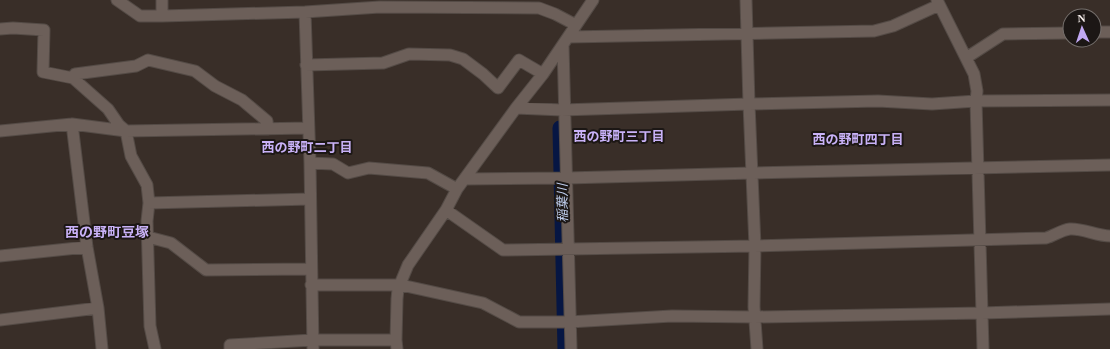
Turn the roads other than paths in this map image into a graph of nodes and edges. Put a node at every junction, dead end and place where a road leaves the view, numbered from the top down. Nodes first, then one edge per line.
1 (117, 0) edge
2 (162, 0) edge
3 (594, 0) edge
4 (746, 0) edge
5 (938, 2) edge
6 (380, 3) edge
7 (305, 12) junction
8 (162, 16) junction
9 (576, 25) junction
10 (0, 29) edge
11 (748, 33) junction
12 (1062, 33) edge
13 (565, 41) junction
14 (966, 58) junction
15 (306, 65) junction
16 (543, 74) junction
17 (73, 78) junction
18 (1110, 100) edge
19 (976, 101) junction
20 (749, 104) junction
21 (516, 108) junction
22 (561, 110) junction
23 (72, 124) junction
24 (308, 128) junction
25 (268, 129) junction
26 (0, 131) edge
27 (126, 131) junction
28 (310, 163) junction
29 (1110, 165) edge
30 (978, 168) junction
31 (753, 173) junction
32 (563, 178) junction
33 (465, 179) junction
34 (457, 189) junction
35 (310, 200) junction
36 (149, 203) junction
37 (446, 210) junction
38 (1110, 236) edge
39 (148, 237) junction
40 (980, 239) junction
41 (755, 246) junction
42 (87, 247) junction
43 (564, 249) junction
44 (0, 256) edge
45 (311, 270) junction
46 (401, 284) junction
47 (311, 285) junction
48 (98, 308) junction
49 (1110, 309) edge
50 (982, 313) junction
51 (755, 316) junction
52 (0, 320) edge
53 (567, 322) junction
54 (396, 344) edge
55 (312, 345) edge
56 (102, 349) edge
57 (155, 349) edge
58 (230, 349) edge
59 (571, 349) edge
60 (756, 349) edge
61 (983, 349) edge

1 - 8 street
2 - 8 street
3 - 9 street
4 - 11 street
5 - 11 street
5 - 14 street
6 - 7 street
6 - 9 street
7 - 8 street
7 - 15 street
9 - 13 street
10 - 17 street
11 - 13 street
11 - 20 street
12 - 14 street
13 - 16 street
13 - 22 street
14 - 19 street
15 - 16 street
15 - 24 street
16 - 21 street
17 - 25 street
17 - 27 street
18 - 19 street
19 - 20 street
19 - 30 street
20 - 22 street
20 - 31 street
21 - 22 street
21 - 33 street
22 - 32 street
23 - 26 street
23 - 27 street
23 - 42 street
24 - 25 street
24 - 28 street
25 - 27 street
27 - 36 street
28 - 34 street
28 - 35 street
29 - 30 street
30 - 31 street
30 - 40 street
31 - 32 street
31 - 41 street
32 - 33 street
32 - 43 street
33 - 34 street
34 - 37 street
35 - 36 street
35 - 45 street
36 - 39 street
37 - 43 street
37 - 46 street
38 - 40 street
39 - 45 street
39 - 57 street
40 - 41 street
40 - 50 street
41 - 43 street
41 - 51 street
42 - 44 street
42 - 48 street
43 - 53 street
45 - 47 street
46 - 47 street
46 - 53 street
46 - 54 street
47 - 55 street
48 - 52 street
48 - 56 street
49 - 50 street
50 - 51 street
50 - 61 street
51 - 53 street
51 - 60 street
53 - 59 street
54 - 55 street
55 - 58 street

